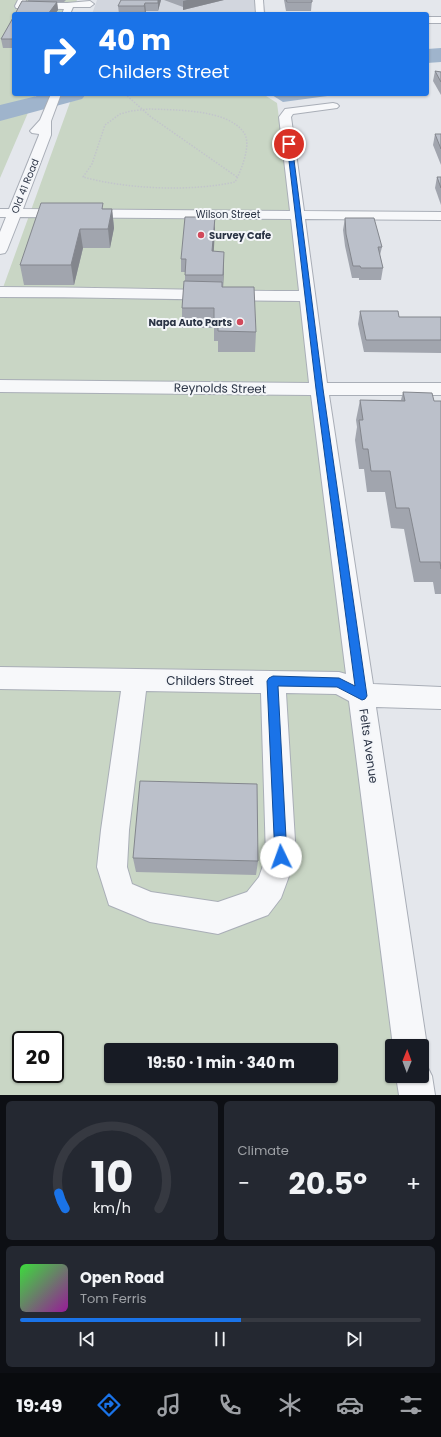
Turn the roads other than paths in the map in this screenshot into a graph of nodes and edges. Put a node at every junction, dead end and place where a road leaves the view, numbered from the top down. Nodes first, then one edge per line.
1 (22, 0) edge
2 (259, 0) edge
3 (90, 2) edge
4 (67, 10) edge
5 (87, 12) edge
6 (260, 12) edge
7 (429, 20) edge
8 (441, 20) edge
9 (55, 96) edge
10 (334, 106) dead end
11 (45, 121) junction
12 (19, 168) dead end
13 (5, 199) dead end
14 (0, 212) edge
15 (14, 212) junction
16 (298, 214) junction
17 (441, 216) edge
18 (0, 250) edge
19 (0, 292) edge
20 (308, 296) junction
21 (0, 386) edge
22 (319, 389) junction
23 (441, 389) edge
24 (0, 678) edge
25 (134, 680) junction
26 (273, 681) junction
27 (362, 696) junction
28 (441, 698) edge
29 (409, 1039) edge
30 (415, 1083) edge
31 (417, 1095) edge

1 - 4 street
2 - 6 street
3 - 4 street
3 - 5 street
7 - 8 street
9 - 11 street, Old 41 Road
10 - 16 street, Felts Avenue
11 - 12 street, Old 41 Road
11 - 15 street, Old 41 Road
13 - 14 street, Old 41 Road
14 - 15 street, Wilson Street
15 - 16 street, Wilson Street
15 - 18 street, Old 41 Road
16 - 17 street, Wilson Street
16 - 20 street, Felts Avenue
19 - 20 street
20 - 22 street, Felts Avenue
21 - 22 street, Reynolds Street
22 - 23 street, Reynolds Street
22 - 27 street, Felts Avenue
24 - 25 street, Childers Street
25 - 26 street, Childers Street
25 - 26 street
26 - 27 street, Childers Street
27 - 28 street, Childers Street
27 - 29 street, Felts Avenue
30 - 31 street

